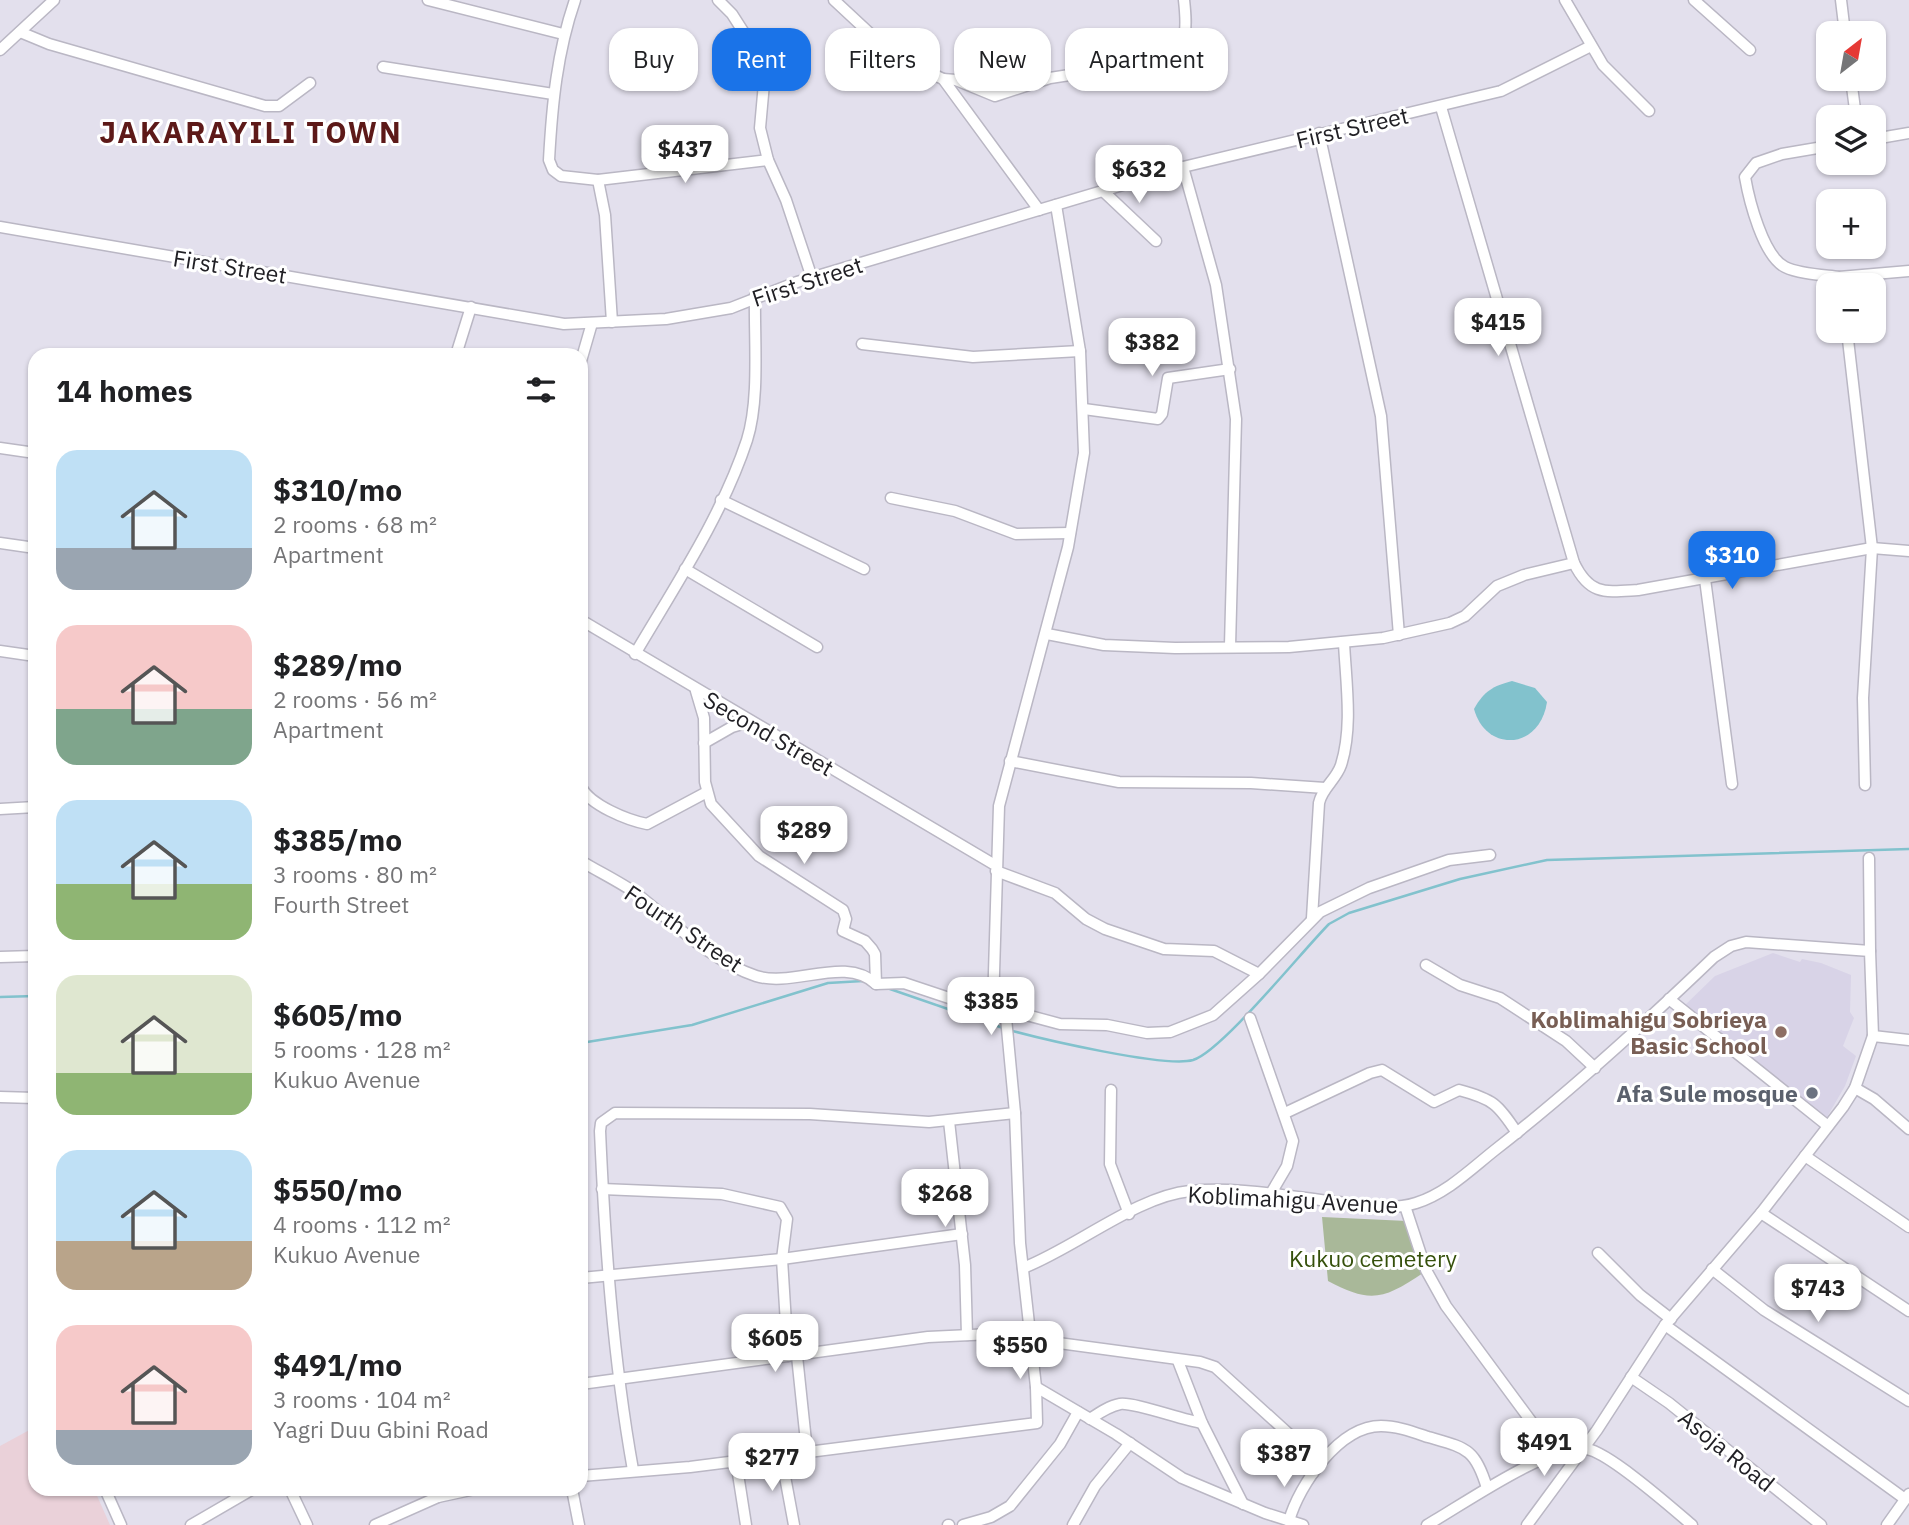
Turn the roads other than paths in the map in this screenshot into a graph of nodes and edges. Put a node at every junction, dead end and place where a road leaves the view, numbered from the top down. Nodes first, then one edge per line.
1 (54, 0) edge
2 (428, 0) edge
3 (575, 0) edge
4 (718, 0) edge
5 (834, 0) edge
6 (1184, 0) edge
7 (1564, 0) edge
8 (1694, 0) edge
9 (1841, 0) edge
10 (1844, 21) edge
11 (20, 32) junction
12 (563, 34) junction
13 (1591, 46) junction
14 (0, 50) edge
15 (1750, 50) dead end
16 (383, 68) dead end
17 (943, 79) junction
18 (310, 83) dead end
19 (553, 94) junction
20 (1441, 107) junction
21 (1649, 111) dead end
22 (1319, 133) junction
23 (1909, 133) edge
24 (1886, 137) edge
25 (1816, 148) edge
26 (768, 160) junction
27 (1183, 167) junction
28 (598, 180) junction
29 (1103, 191) junction
30 (1056, 205) junction
31 (1039, 210) junction
32 (0, 228) edge
33 (1156, 241) dead end
34 (1909, 271) edge
35 (1886, 274) edge
36 (1816, 275) edge
37 (812, 278) junction
38 (755, 295) junction
39 (471, 307) junction
40 (612, 322) junction
41 (592, 323) junction
42 (1848, 343) edge
43 (862, 344) dead end
44 (458, 348) edge
45 (585, 348) edge
46 (1080, 351) junction
47 (1230, 369) junction
48 (1084, 409) junction
49 (0, 447) edge
50 (28, 452) edge
51 (891, 498) dead end
52 (722, 500) junction
53 (1070, 533) junction
54 (0, 542) edge
55 (28, 547) edge
56 (1872, 548) junction
57 (1909, 551) edge
58 (1574, 563) junction
59 (685, 569) junction
60 (864, 569) dead end
61 (1705, 579) junction
62 (588, 624) edge
63 (1046, 634) junction
64 (1399, 635) junction
65 (1344, 643) junction
66 (1230, 646) junction
67 (817, 647) dead end
68 (0, 651) edge
69 (635, 654) junction
70 (28, 655) edge
71 (696, 691) junction
72 (749, 722) junction
73 (704, 743) junction
74 (1010, 761) junction
75 (1732, 784) dead end
76 (1865, 785) dead end
77 (1325, 788) junction
78 (707, 792) junction
79 (588, 797) edge
80 (28, 807) edge
81 (0, 809) edge
82 (1490, 855) dead end
83 (1869, 858) dead end
84 (588, 865) edge
85 (995, 868) junction
86 (1312, 918) junction
87 (1870, 951) junction
88 (28, 956) edge
89 (0, 957) edge
90 (1426, 965) dead end
91 (1259, 974) junction
92 (876, 984) junction
93 (1669, 999) junction
94 (993, 1006) junction
95 (1250, 1018) dead end
96 (1874, 1036) junction
97 (1909, 1040) edge
98 (1595, 1068) junction
99 (1855, 1088) junction
100 (1111, 1090) dead end
101 (0, 1097) edge
102 (28, 1098) edge
103 (1015, 1112) junction
104 (1285, 1113) junction
105 (949, 1121) junction
106 (1828, 1125) junction
107 (1909, 1129) edge
108 (1517, 1133) junction
109 (1805, 1156) junction
110 (602, 1189) junction
111 (1270, 1195) junction
112 (1405, 1206) junction
113 (1761, 1213) junction
114 (1129, 1214) junction
115 (1909, 1227) edge
116 (962, 1234) junction
117 (1598, 1253) dead end
118 (782, 1259) junction
119 (1023, 1268) junction
120 (1712, 1269) junction
121 (609, 1276) junction
122 (588, 1278) edge
123 (1909, 1311) edge
124 (1668, 1322) junction
125 (967, 1335) junction
126 (1029, 1337) junction
127 (792, 1356) junction
128 (1178, 1361) junction
129 (1631, 1377) junction
130 (617, 1380) junction
131 (588, 1383) edge
132 (1036, 1387) junction
133 (1909, 1401) edge
134 (1078, 1412) junction
135 (1090, 1419) junction
136 (1202, 1423) junction
137 (1130, 1443) junction
138 (1583, 1449) junction
139 (807, 1451) junction
140 (781, 1455) junction
141 (1556, 1455) junction
142 (736, 1461) junction
143 (633, 1470) junction
144 (1313, 1473) junction
145 (588, 1475) edge
146 (1487, 1488) junction
147 (108, 1496) edge
148 (241, 1496) edge
149 (293, 1496) edge
150 (430, 1496) edge
151 (573, 1496) edge
152 (1907, 1497) edge
153 (1244, 1504) junction
154 (1289, 1521) junction
155 (121, 1525) edge
156 (191, 1525) edge
157 (307, 1525) edge
158 (374, 1525) edge
159 (579, 1525) edge
160 (746, 1525) edge
161 (794, 1525) edge
162 (963, 1525) edge
163 (1073, 1525) edge
164 (1303, 1525) edge
165 (1427, 1525) edge
166 (1527, 1525) edge
167 (1692, 1525) edge
168 (1821, 1525) edge
169 (1887, 1525) edge

1 - 11 street
2 - 12 street
3 - 12 street
4 - 26 street
5 - 17 street
6 - 17 street
7 - 13 street
8 - 15 street
9 - 10 street
11 - 14 street
11 - 18 street
12 - 19 street
13 - 20 street, First Street
13 - 21 street
16 - 19 street
17 - 31 street
19 - 28 street
20 - 22 street, First Street
20 - 58 street
22 - 27 street, First Street
22 - 64 street
23 - 24 street
25 - 36 street
26 - 28 street
26 - 37 street
27 - 29 street, First Street
27 - 47 street
28 - 40 street
29 - 30 street, First Street
29 - 33 street
30 - 31 street, First Street
30 - 46 street
31 - 37 street, First Street
32 - 39 street, First Street
34 - 35 street
37 - 38 street, First Street
38 - 40 street, First Street
38 - 52 street
39 - 41 street, First Street
39 - 44 street
40 - 41 street, First Street
41 - 45 street
42 - 56 street
43 - 46 street
46 - 48 street
47 - 48 street
47 - 66 street
48 - 53 street
49 - 50 street
51 - 53 street
52 - 59 street
52 - 60 street
53 - 63 street
54 - 55 street
56 - 57 street
56 - 61 street
56 - 76 street
58 - 61 street
58 - 64 street
59 - 67 street
59 - 69 street
61 - 75 street
62 - 69 street, Second Street
63 - 66 street
63 - 74 street
64 - 65 street
65 - 66 street
65 - 77 street
68 - 70 street
69 - 71 street, Second Street
71 - 72 street, Second Street
71 - 73 street
72 - 73 street
72 - 85 street, Second Street
73 - 78 street
74 - 77 street
74 - 85 street
77 - 86 street
78 - 79 street
78 - 92 street
80 - 81 street
82 - 86 street, Fourth Street
83 - 87 street
84 - 92 street, Fourth Street
85 - 91 street, Second Street
85 - 94 street
86 - 91 street, Fourth Street
87 - 93 street, Koblimahigu Avenue
87 - 96 street
88 - 89 street
90 - 98 street
91 - 94 street, Fourth Street
92 - 94 street, Fourth Street
93 - 98 street, Koblimahigu Avenue
93 - 106 street
94 - 103 street
95 - 104 street
96 - 97 street
96 - 99 street
98 - 108 street, Koblimahigu Avenue
99 - 106 street
99 - 107 street
100 - 114 street
101 - 102 street
103 - 105 street
103 - 119 street
104 - 108 street
104 - 111 street
105 - 110 street
105 - 116 street
106 - 109 street
108 - 112 street, Koblimahigu Avenue
109 - 113 street
109 - 115 street
110 - 118 street
110 - 121 street
111 - 112 street, Koblimahigu Avenue
111 - 114 street, Koblimahigu Avenue
112 - 141 street
113 - 120 street
113 - 123 street
114 - 119 street, Koblimahigu Avenue
116 - 118 street
116 - 125 street
117 - 124 street
118 - 121 street
118 - 127 street
119 - 126 street
120 - 124 street
120 - 133 street
121 - 122 street
121 - 130 street
124 - 129 street
124 - 152 street
125 - 126 street
125 - 127 street
126 - 128 street
126 - 132 street
127 - 130 street
127 - 139 street
128 - 136 street
128 - 144 street
129 - 138 street
129 - 168 street, Asoja Road
130 - 131 street
130 - 143 street
132 - 134 street
132 - 139 street
134 - 135 street
134 - 162 street
135 - 136 street
135 - 137 street
136 - 153 street
137 - 153 street
137 - 163 street
138 - 141 street
138 - 166 street
138 - 167 street
139 - 140 street
140 - 142 street
140 - 161 street
141 - 146 street
142 - 143 street
142 - 160 street
143 - 145 street
144 - 146 street
144 - 154 street
146 - 165 street
147 - 155 street
148 - 156 street
149 - 157 street
150 - 158 street
151 - 159 street
152 - 169 street
153 - 154 street
154 - 164 street

